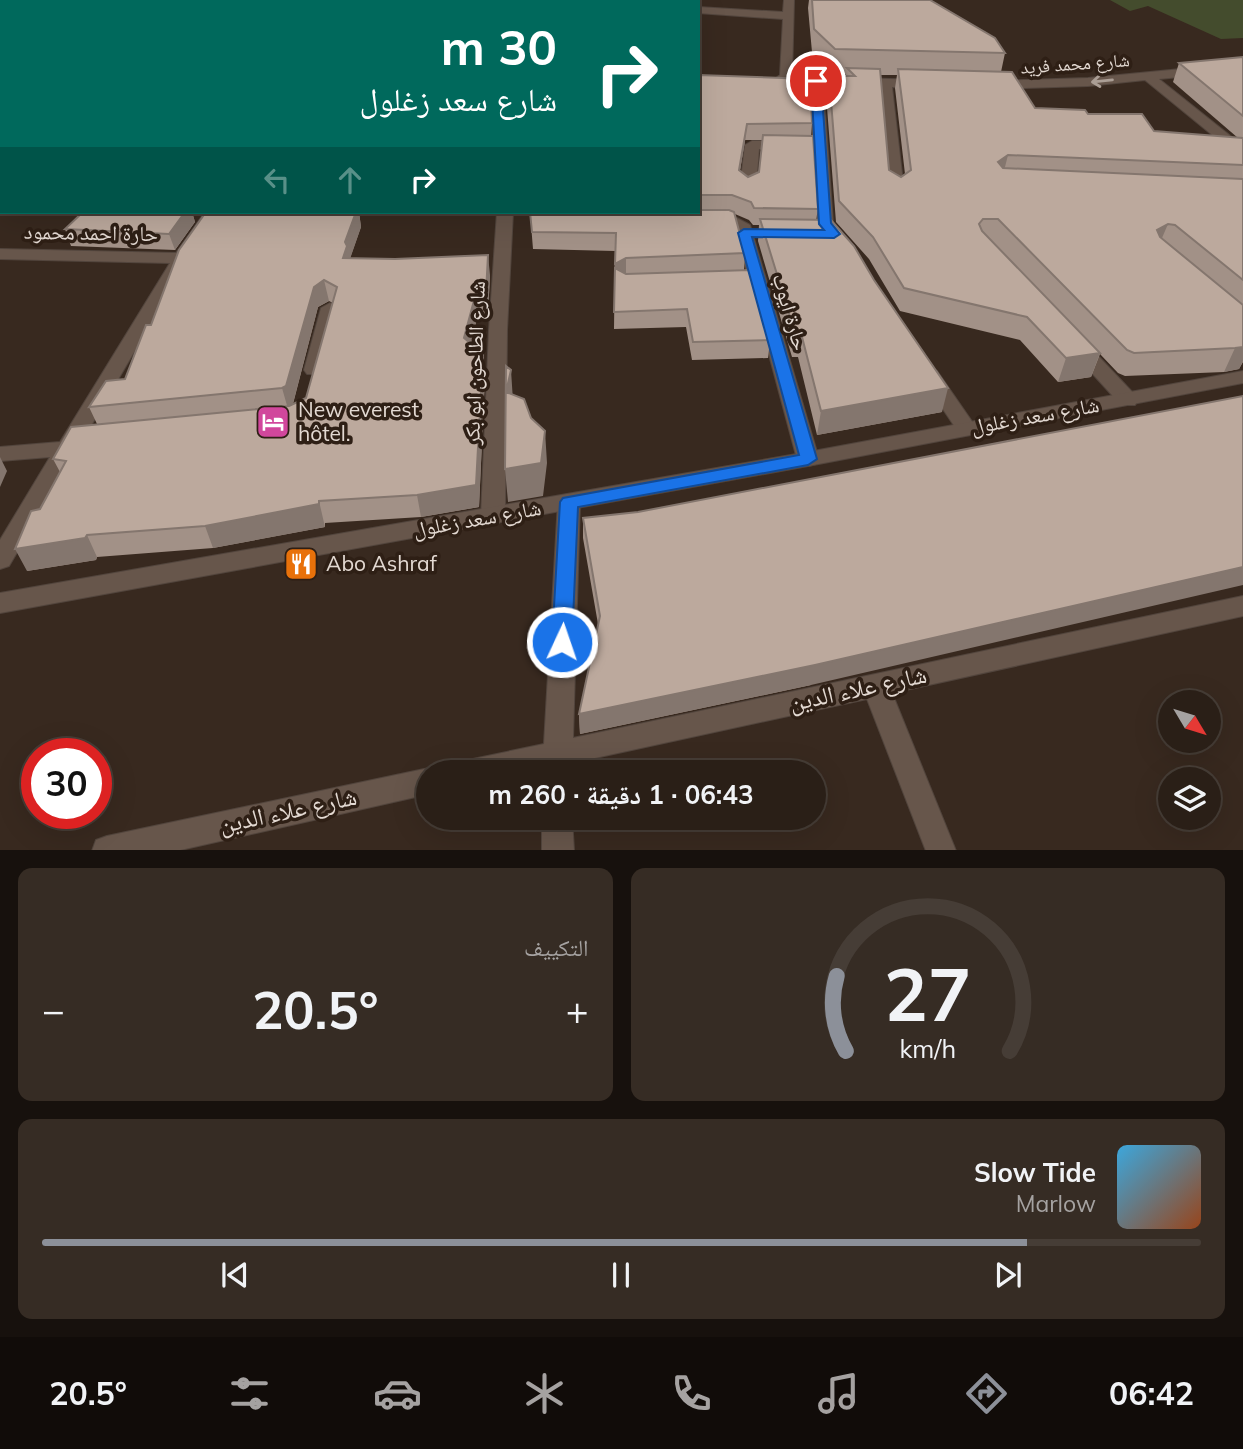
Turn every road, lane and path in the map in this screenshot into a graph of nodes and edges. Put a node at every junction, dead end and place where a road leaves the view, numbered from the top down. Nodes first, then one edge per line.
1 (789, 0) edge
2 (700, 10) edge
3 (788, 16) junction
4 (1243, 67) edge
5 (1148, 76) junction
6 (761, 79) edge
7 (786, 80) junction
8 (816, 81) junction
9 (885, 83) junction
10 (941, 85) edge
11 (982, 86) edge
12 (820, 146) junction
13 (1242, 151) edge
14 (748, 187) edge
15 (896, 191) edge
16 (212, 214) edge
17 (505, 214) edge
18 (691, 220) edge
19 (808, 234) edge
20 (834, 234) junction
21 (68, 236) edge
22 (51, 253) junction
23 (0, 254) edge
24 (852, 255) edge
25 (181, 258) junction
26 (330, 308) edge
27 (1061, 328) edge
28 (919, 359) edge
29 (1243, 377) edge
30 (310, 388) edge
31 (1128, 400) junction
32 (966, 428) junction
33 (101, 437) edge
34 (70, 444) junction
35 (0, 454) edge
36 (808, 459) junction
37 (569, 502) junction
38 (493, 516) junction
39 (0, 560) edge
40 (0, 603) edge
41 (1243, 606) edge
42 (875, 685) junction
43 (557, 760) edge
44 (569, 760) edge
45 (416, 784) edge
46 (557, 830) edge
47 (941, 849) dead end
48 (107, 850) edge
49 (558, 850) edge

1 - 3 street
2 - 3 street
3 - 7 street
4 - 5 street, شارع محمد فريد
5 -> 11 street, شارع محمد فريد
5 - 13 street
6 - 7 street
7 - 8 street
8 - 9 street
8 - 12 street
9 - 10 street
9 - 15 street
12 - 14 street
12 - 20 street
16 - 25 street
17 - 38 street, شارع الطاحون ابو بكر
18 - 36 street, حارة ايوب
19 - 20 street
20 - 24 street
21 - 22 street
22 - 23 street, حارة احمد محمود
22 - 25 street, حارة احمد محمود
25 - 34 street
26 - 30 street
27 - 31 street
28 - 32 street
29 - 31 street, شارع سعد زغلول
31 - 32 street, شارع سعد زغلول
32 - 36 street, شارع سعد زغلول
33 - 34 street
34 - 35 street
34 - 39 street
36 - 37 street, شارع سعد زغلول
37 - 38 street, شارع سعد زغلول
37 - 43 street
38 - 40 street, شارع سعد زغلول
41 - 42 street, شارع علاء الدين
42 - 44 street, شارع علاء الدين
42 - 47 street
45 - 48 street, شارع علاء الدين
46 - 49 street

